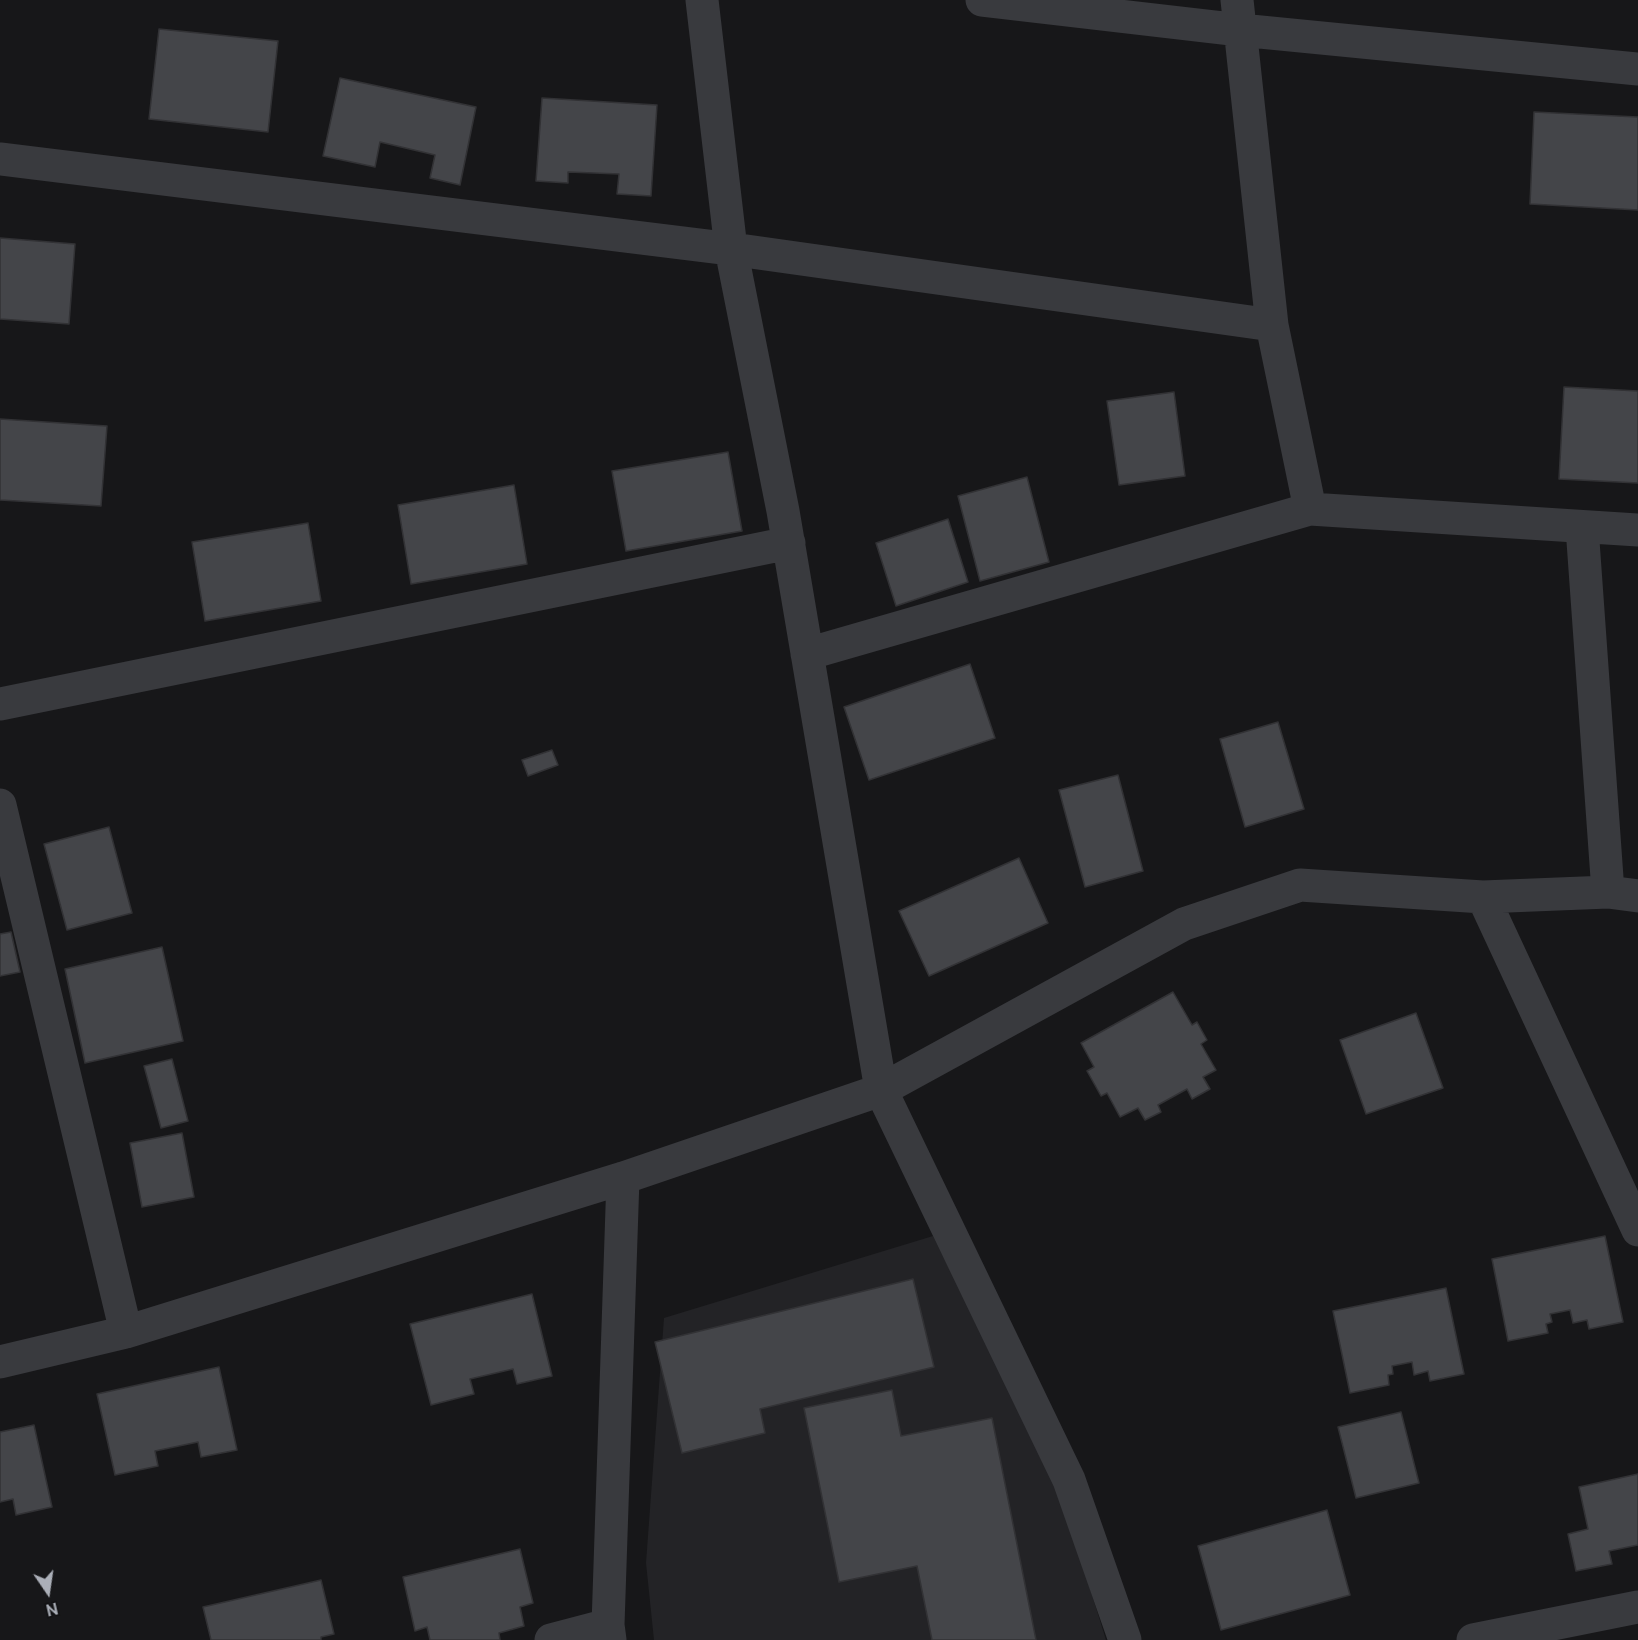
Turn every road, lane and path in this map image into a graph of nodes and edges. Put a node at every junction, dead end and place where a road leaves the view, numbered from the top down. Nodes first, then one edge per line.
1 (702, 0) edge
2 (982, 0) edge
3 (1238, 15) edge
4 (1638, 69) edge
5 (0, 159) edge
6 (731, 249) junction
7 (1272, 325) junction
8 (1310, 510) junction
9 (1582, 526) junction
10 (1638, 530) edge
11 (789, 543) junction
12 (807, 654) junction
13 (0, 704) edge
14 (0, 805) edge
15 (1623, 894) edge
16 (1483, 897) junction
17 (881, 1090) junction
18 (623, 1178) junction
19 (1638, 1230) edge
20 (126, 1332) junction
21 (0, 1362) edge
22 (1638, 1607) edge
23 (609, 1632) edge
24 (550, 1640) edge
25 (1125, 1640) edge
26 (1473, 1640) edge

1 - 6 street
2 - 3 street
3 - 4 street
3 - 7 street
5 - 6 street
6 - 7 street
6 - 11 street
7 - 8 street
8 - 9 street
8 - 12 street
9 - 10 street
9 - 15 street
11 - 12 street
11 - 13 street
12 - 17 street
14 - 20 street
15 - 16 street
16 - 17 street
16 - 19 street
17 - 18 street
17 - 25 street
18 - 20 street
18 - 23 street
20 - 21 street
22 - 26 street
23 - 24 street

